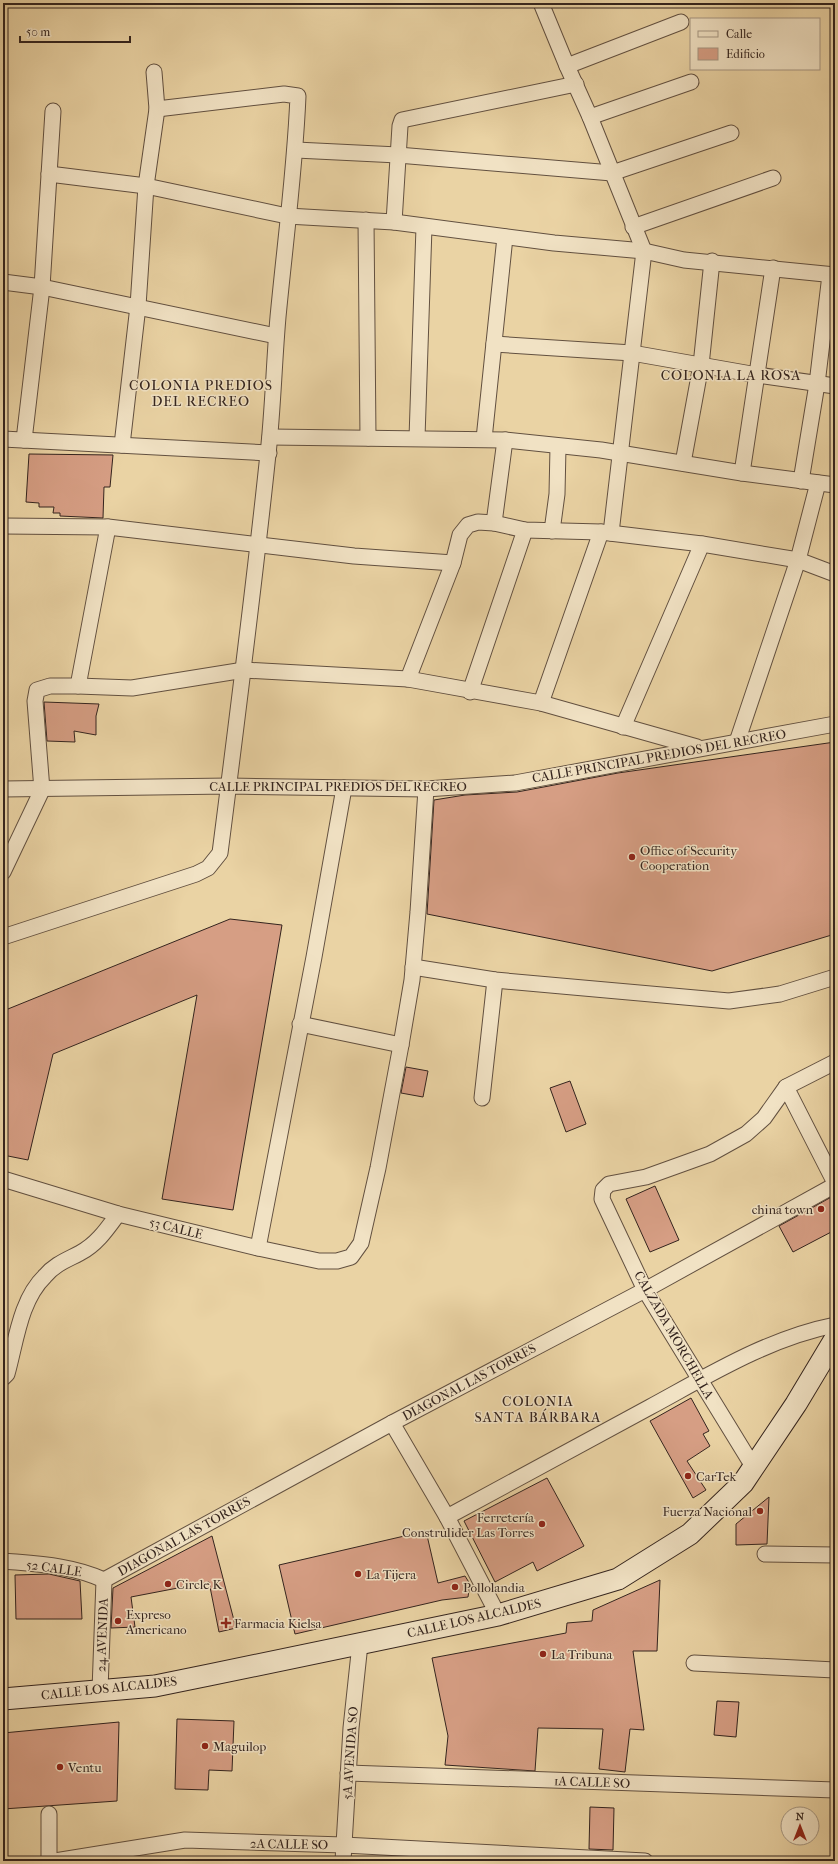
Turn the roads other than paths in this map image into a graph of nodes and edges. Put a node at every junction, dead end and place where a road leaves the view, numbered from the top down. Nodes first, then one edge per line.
1 (541, 3) edge
2 (680, 22) dead end
3 (567, 66) junction
4 (154, 72) dead end
5 (691, 82) dead end
6 (576, 84) junction
7 (156, 109) junction
8 (53, 111) dead end
9 (590, 117) junction
10 (731, 133) dead end
11 (296, 150) junction
12 (398, 155) junction
13 (612, 173) junction
14 (49, 174) junction
15 (773, 178) dead end
16 (146, 186) junction
17 (287, 216) junction
18 (366, 220) junction
19 (394, 222) junction
20 (424, 227) junction
21 (633, 227) junction
22 (505, 237) junction
23 (644, 251) junction
24 (712, 261) junction
25 (773, 268) junction
26 (832, 275) edge
27 (3, 282) edge
28 (42, 287) junction
29 (138, 306) junction
30 (276, 336) junction
31 (494, 344) junction
32 (632, 353) junction
33 (701, 365) junction
34 (757, 375) junction
35 (817, 384) junction
36 (835, 386) edge
37 (270, 437) junction
38 (368, 438) junction
39 (418, 438) junction
40 (3, 439) edge
41 (484, 439) junction
42 (24, 440) junction
43 (504, 440) junction
44 (122, 445) junction
45 (558, 447) junction
46 (269, 453) junction
47 (619, 453) junction
48 (683, 463) junction
49 (742, 473) junction
50 (801, 481) junction
51 (818, 484) junction
52 (835, 485) edge
53 (494, 523) junction
54 (3, 526) edge
55 (108, 527) junction
56 (525, 530) junction
57 (552, 531) junction
58 (606, 532) junction
59 (702, 544) junction
60 (257, 546) junction
61 (798, 560) junction
62 (453, 563) junction
63 (835, 574) edge
64 (244, 670) junction
65 (408, 679) junction
66 (78, 686) junction
67 (470, 692) junction
68 (541, 703) junction
69 (835, 724) edge
70 (623, 727) junction
71 (737, 742) junction
72 (702, 748) junction
73 (229, 786) junction
74 (344, 788) junction
75 (3, 789) edge
76 (426, 789) junction
77 (42, 790) junction
78 (3, 872) edge
79 (3, 937) edge
80 (413, 967) junction
81 (835, 977) edge
82 (495, 980) junction
83 (300, 1024) junction
84 (401, 1045) junction
85 (835, 1062) edge
86 (786, 1087) junction
87 (482, 1098) dead end
88 (3, 1179) edge
89 (835, 1184) edge
90 (118, 1214) junction
91 (258, 1248) junction
92 (645, 1290) junction
93 (835, 1325) edge
94 (835, 1339) edge
95 (3, 1378) edge
96 (698, 1380) junction
97 (392, 1423) junction
98 (754, 1468) junction
99 (447, 1517) junction
100 (766, 1554) dead end
101 (835, 1555) edge
102 (3, 1561) edge
103 (104, 1580) junction
104 (498, 1615) junction
105 (360, 1644) junction
106 (694, 1663) dead end
107 (835, 1670) edge
108 (100, 1690) junction
109 (3, 1700) edge
110 (348, 1773) junction
111 (835, 1790) edge
112 (49, 1814) dead end
113 (344, 1845) junction
114 (49, 1861) edge
115 (55, 1861) edge
116 (343, 1861) edge
117 (645, 1861) edge

1 - 3 street
2 - 3 street
3 - 6 street
4 - 7 street
5 - 9 street
6 - 9 street
6 - 12 street
7 - 11 street
7 - 16 street
8 - 14 street
9 - 13 street
10 - 13 street
11 - 12 street
11 - 17 street
12 - 13 street
12 - 19 street
13 - 21 street
14 - 16 street
14 - 28 street
15 - 21 street
16 - 17 street
16 - 29 street
17 - 18 street
17 - 30 street
18 - 19 street
18 - 38 street
19 - 20 street
20 - 22 street
20 - 39 street
21 - 23 street
22 - 23 street
22 - 31 street
23 - 24 street
23 - 32 street
24 - 25 street
24 - 33 street
25 - 26 street
25 - 34 street
26 - 35 street
27 - 28 street
28 - 29 street
28 - 42 street
29 - 30 street
29 - 44 street
30 - 37 street
31 - 32 street
31 - 41 street
32 - 33 street
32 - 47 street
33 - 34 street
33 - 48 street
34 - 35 street
34 - 49 street
35 - 36 street
35 - 50 street
37 - 38 street
37 - 46 street
38 - 39 street
39 - 41 street
40 - 42 street
41 - 43 street
42 - 44 street
43 - 45 street
43 - 53 street
44 - 46 street
45 - 47 street
45 - 57 street
46 - 60 street
47 - 48 street
47 - 58 street
48 - 49 street
49 - 50 street
50 - 51 street
51 - 52 street
51 - 61 street
53 - 56 street
53 - 62 street
54 - 55 street
55 - 60 street
55 - 66 street
56 - 57 street
56 - 67 street
57 - 58 street
58 - 59 street
58 - 68 street
59 - 61 street
59 - 70 street
60 - 62 street
60 - 64 street
61 - 63 street
61 - 71 street
62 - 65 street
64 - 65 street
64 - 66 street
64 - 73 street
65 - 67 street
66 - 77 street
67 - 68 street
68 - 70 street
69 - 71 street, CALLE PRINCIPAL PREDIOS DEL RECREO
70 - 72 street
71 - 72 street, CALLE PRINCIPAL PREDIOS DEL RECREO
72 - 76 street, CALLE PRINCIPAL PREDIOS DEL RECREO
73 - 74 street, CALLE PRINCIPAL PREDIOS DEL RECREO
73 - 77 street, CALLE PRINCIPAL PREDIOS DEL RECREO
73 - 79 street
74 - 76 street, CALLE PRINCIPAL PREDIOS DEL RECREO
74 - 83 street
75 - 77 street, CALLE PRINCIPAL PREDIOS DEL RECREO
76 - 80 street
77 - 78 street
80 - 82 street
80 - 84 street
81 - 82 street
82 - 87 street
83 - 84 street
83 - 91 street
84 - 91 street, 53 CALLE
85 - 86 street
86 - 89 street
86 - 92 street, CALZADA MORCHELLA
88 - 90 street, 53 CALLE
89 - 92 street, DIAGONAL LAS TORRES
90 - 91 street, 53 CALLE
90 - 95 street
92 - 96 street, CALZADA MORCHELLA
92 - 97 street, DIAGONAL LAS TORRES
93 - 96 street
94 - 98 main road, CALLE LOS ALCALDES
96 - 98 street, CALZADA MORCHELLA
96 - 99 street
97 - 99 street
97 - 103 street, DIAGONAL LAS TORRES
98 - 104 main road, CALLE LOS ALCALDES
99 - 104 street
100 - 101 street
102 - 103 street, 52 CALLE
103 - 108 street, 24 AVENIDA
104 - 105 main road, CALLE LOS ALCALDES
105 - 108 main road, CALLE LOS ALCALDES
105 - 110 street, 5A AVENIDA SO
106 - 107 street
108 - 109 main road, CALLE LOS ALCALDES
110 - 111 street, 1A CALLE SO
110 - 113 street, 5A AVENIDA SO
112 - 114 street
113 - 115 street, 2A CALLE SO
113 - 116 street, 5A AVENIDA SO
113 - 117 street, 2A CALLE SO

